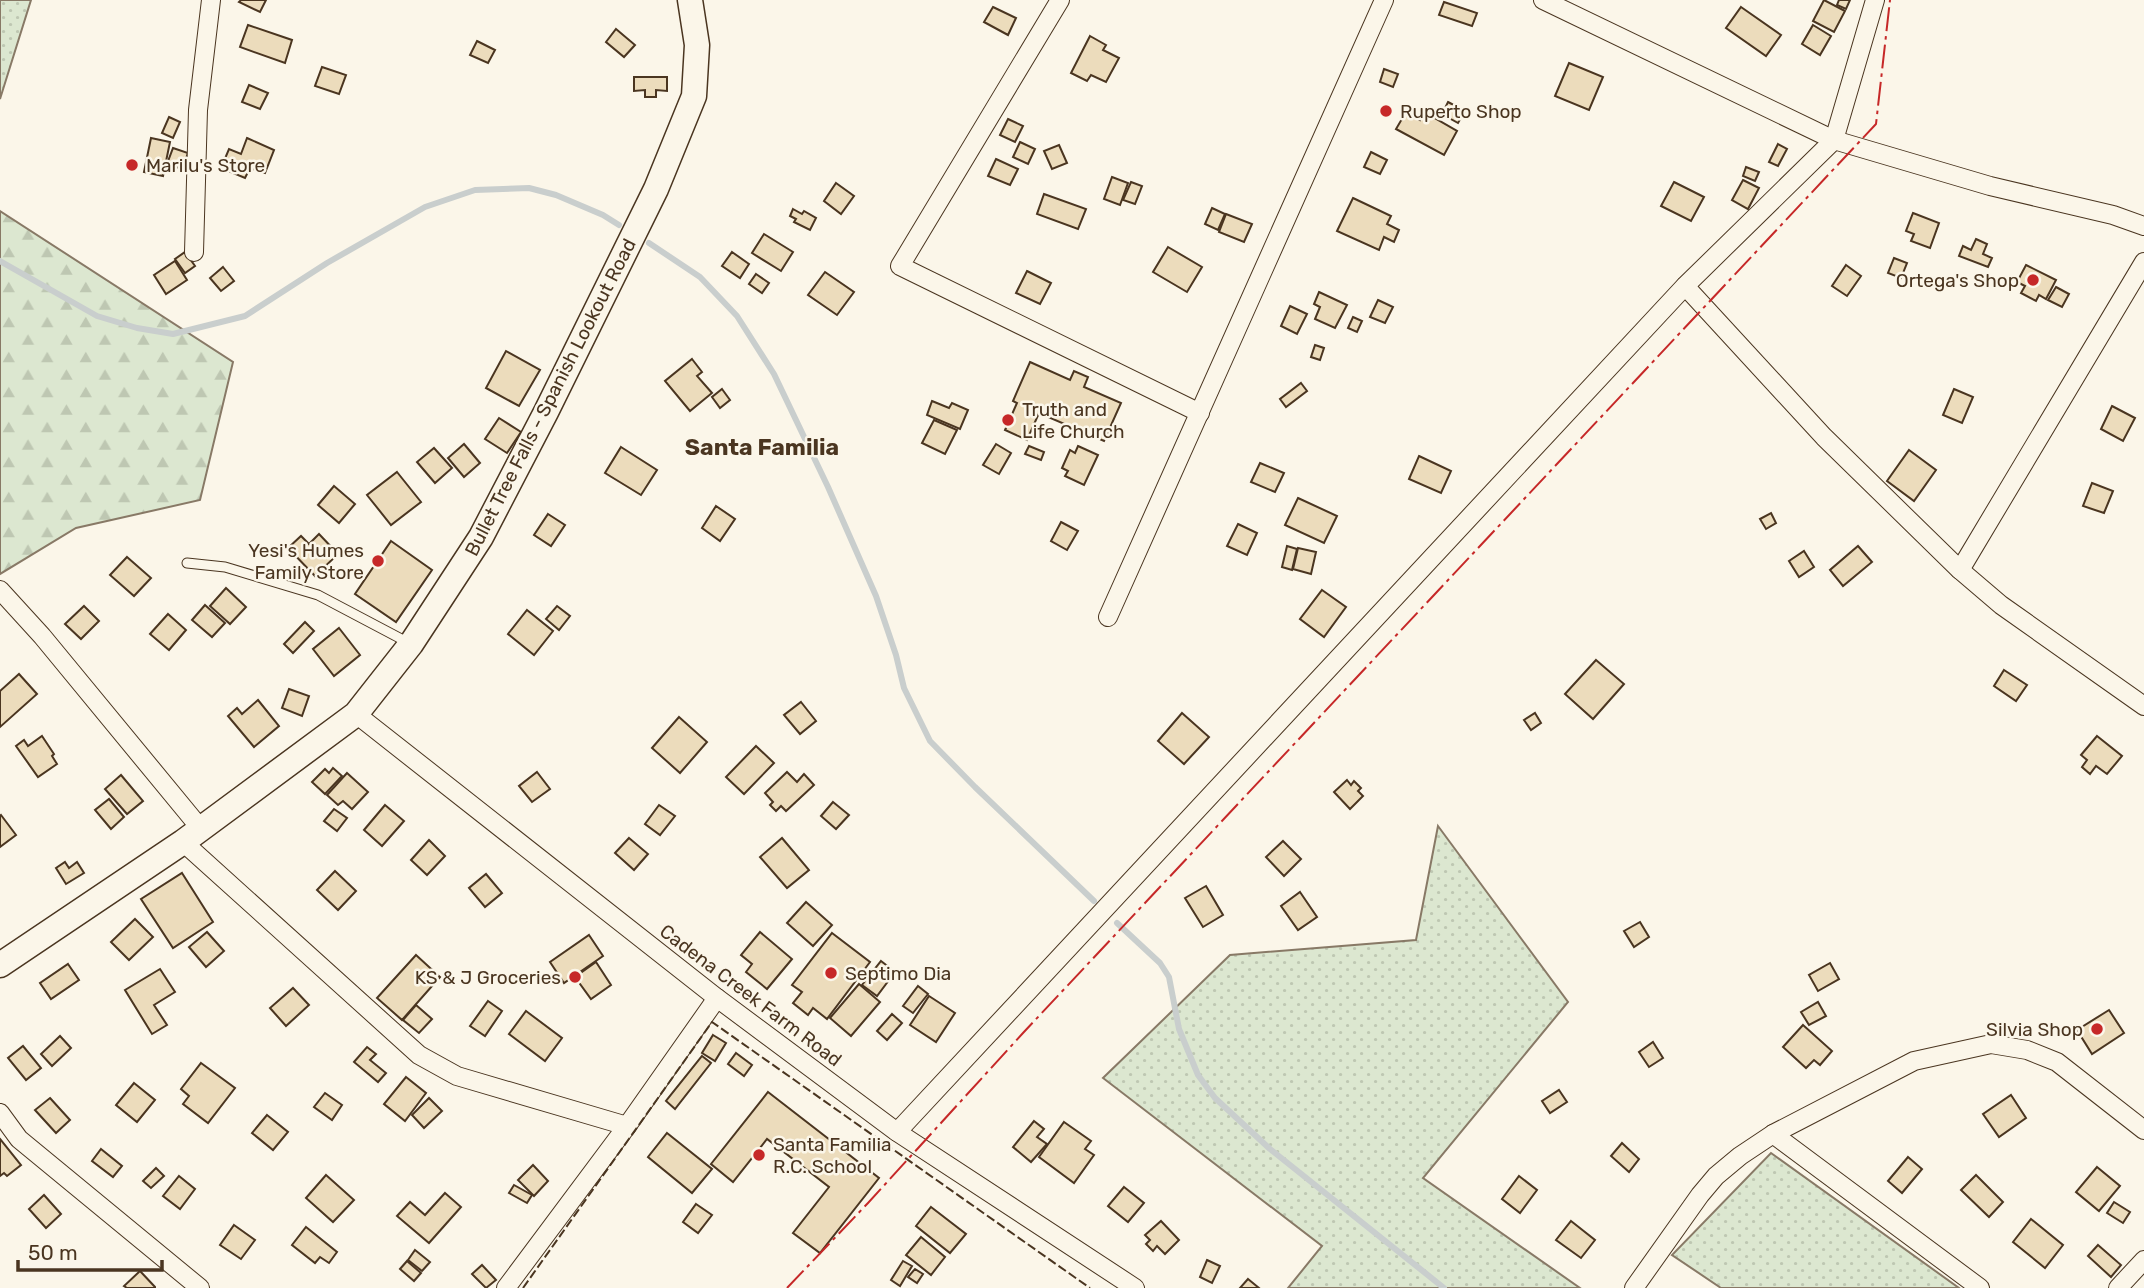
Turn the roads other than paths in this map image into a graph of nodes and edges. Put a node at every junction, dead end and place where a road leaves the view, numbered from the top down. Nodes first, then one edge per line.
1 (211, 0) edge
2 (690, 0) edge
3 (1060, 0) edge
4 (1384, 0) edge
5 (1543, 0) edge
6 (1875, 0) edge
7 (1834, 140) junction
8 (2144, 226) edge
9 (194, 252) dead end
10 (2144, 262) edge
11 (1685, 286) junction
12 (1200, 413) junction
13 (187, 563) dead end
14 (1960, 570) junction
15 (0, 590) edge
16 (1108, 617) dead end
17 (411, 644) junction
18 (2144, 706) edge
19 (356, 714) junction
20 (192, 836) junction
21 (0, 965) edge
22 (717, 998) junction
23 (0, 1113) edge
24 (627, 1126) junction
25 (2144, 1130) edge
26 (897, 1132) junction
27 (1773, 1133) junction
28 (2144, 1260) edge
29 (200, 1288) edge
30 (506, 1288) edge
31 (1136, 1288) edge
32 (1634, 1288) edge
33 (1980, 1288) edge
34 (2119, 1288) edge

1 - 9 street
2 - 17 main road, Bullet Tree Falls - Spanish Lookout Road
3 - 12 street
4 - 12 street
5 - 7 street
6 - 7 street
7 - 8 street
7 - 11 street
10 - 14 street
11 - 14 street
11 - 26 street
12 - 16 street
13 - 17 lane
14 - 18 street
15 - 20 street
17 - 19 main road, Bullet Tree Falls - Spanish Lookout Road
19 - 20 main road, Bullet Tree Falls - Spanish Lookout Road
19 - 22 street, Cadena Creek Farm Road
20 - 21 main road, Bullet Tree Falls - Spanish Lookout Road
20 - 24 street
22 - 24 street
22 - 26 street, Cadena Creek Farm Road
23 - 29 street
24 - 30 street
25 - 27 street
26 - 31 street, Cadena Creek Farm Road
27 - 32 street
27 - 33 street
28 - 34 street

